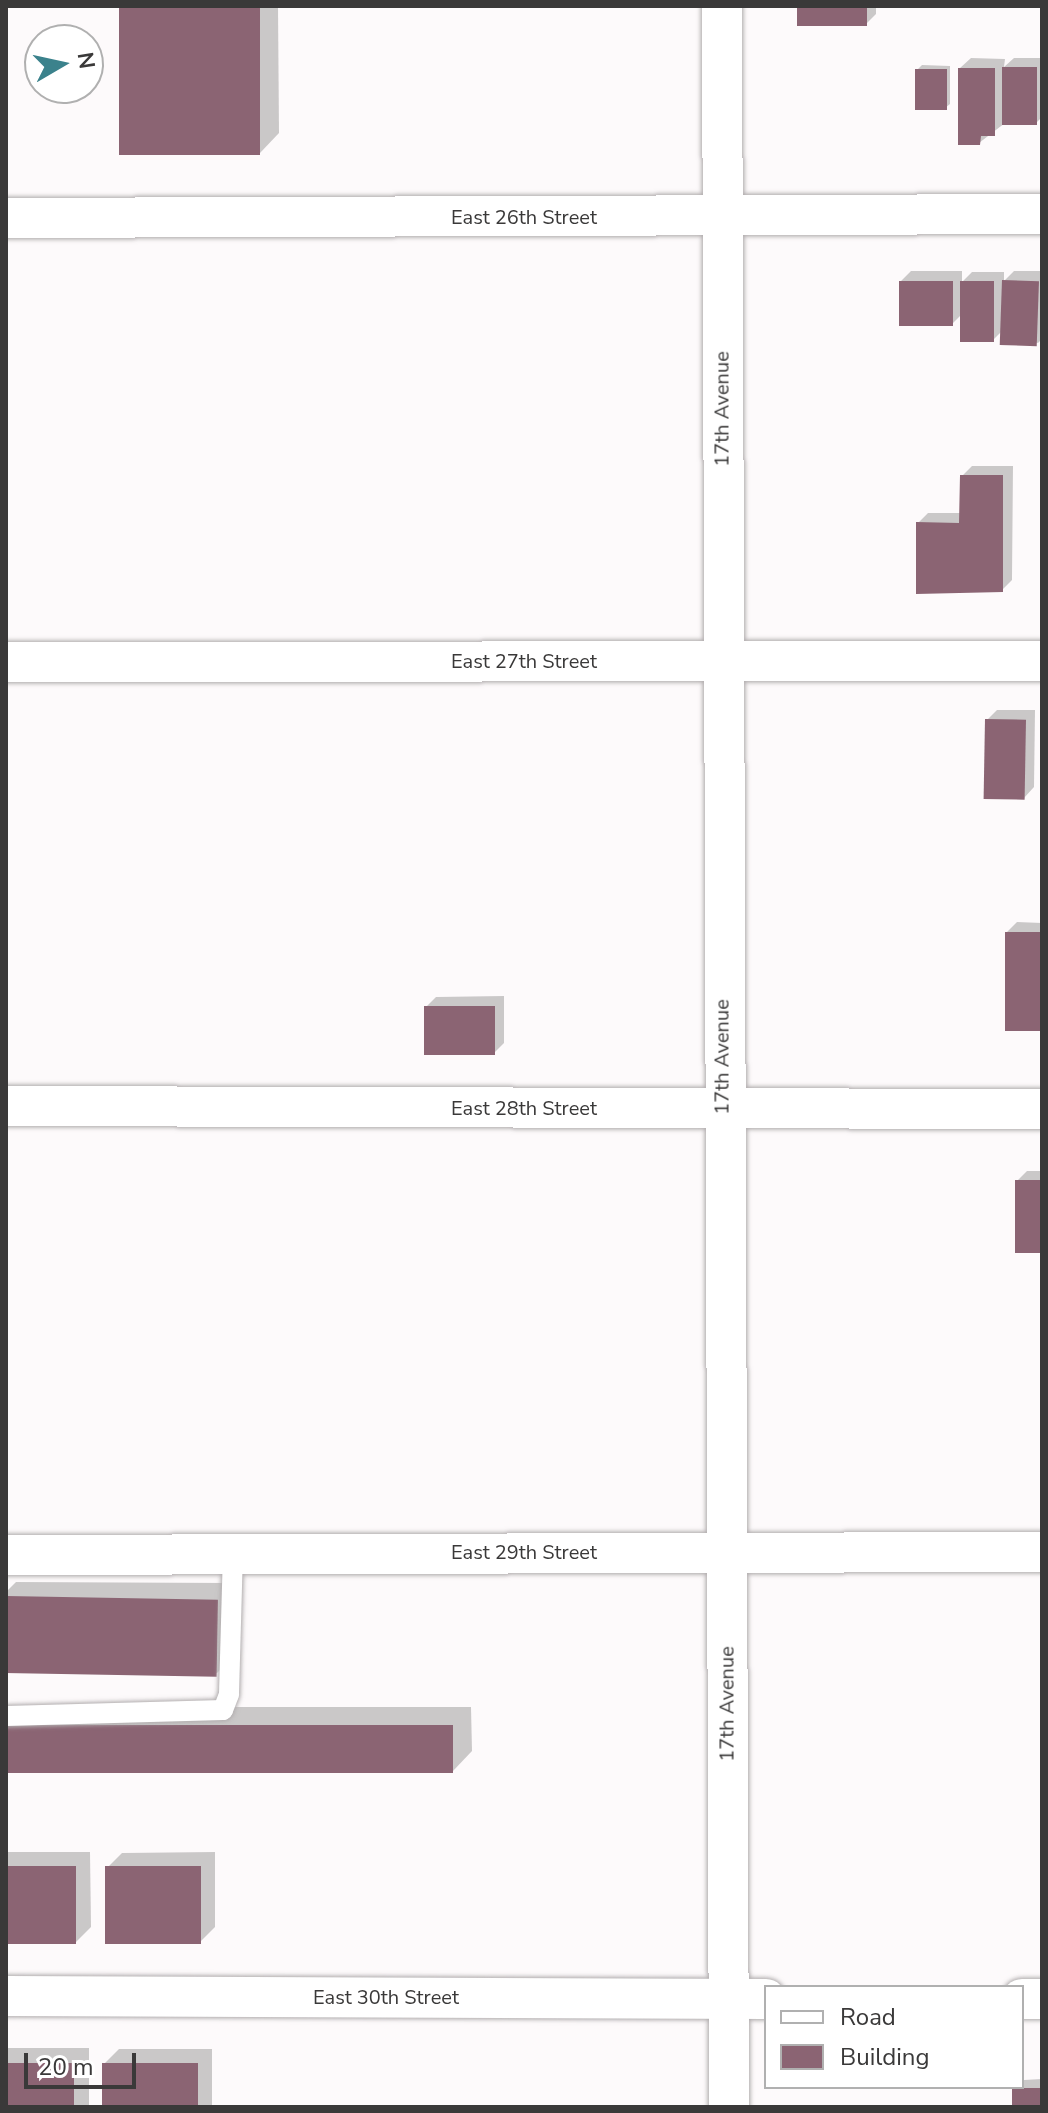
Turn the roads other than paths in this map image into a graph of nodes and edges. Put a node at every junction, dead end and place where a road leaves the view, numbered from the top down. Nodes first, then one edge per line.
1 (722, 6) edge
2 (1042, 214) edge
3 (722, 216) junction
4 (6, 218) edge
5 (722, 661) junction
6 (1042, 661) edge
7 (6, 662) edge
8 (6, 1106) edge
9 (722, 1109) junction
10 (1042, 1109) edge
11 (726, 1551) junction
12 (1042, 1552) edge
13 (233, 1553) junction
14 (6, 1555) edge
15 (6, 1716) edge
16 (6, 1996) edge
17 (747, 1999) edge
18 (729, 2107) edge

1 - 3 street, 17th Avenue
2 - 3 street, East 26th Street
3 - 4 street, East 26th Street
3 - 5 street, 17th Avenue
5 - 6 street, East 27th Street
5 - 7 street, East 27th Street
5 - 9 street, 17th Avenue
8 - 9 street, East 28th Street
9 - 10 street, East 28th Street
9 - 11 street, 17th Avenue
11 - 12 street, East 29th Street
11 - 13 street, East 29th Street
11 - 17 street, 17th Avenue
13 - 14 street, East 29th Street
13 - 15 lane
16 - 17 street, East 30th Street
17 - 18 street, 17th Avenue

